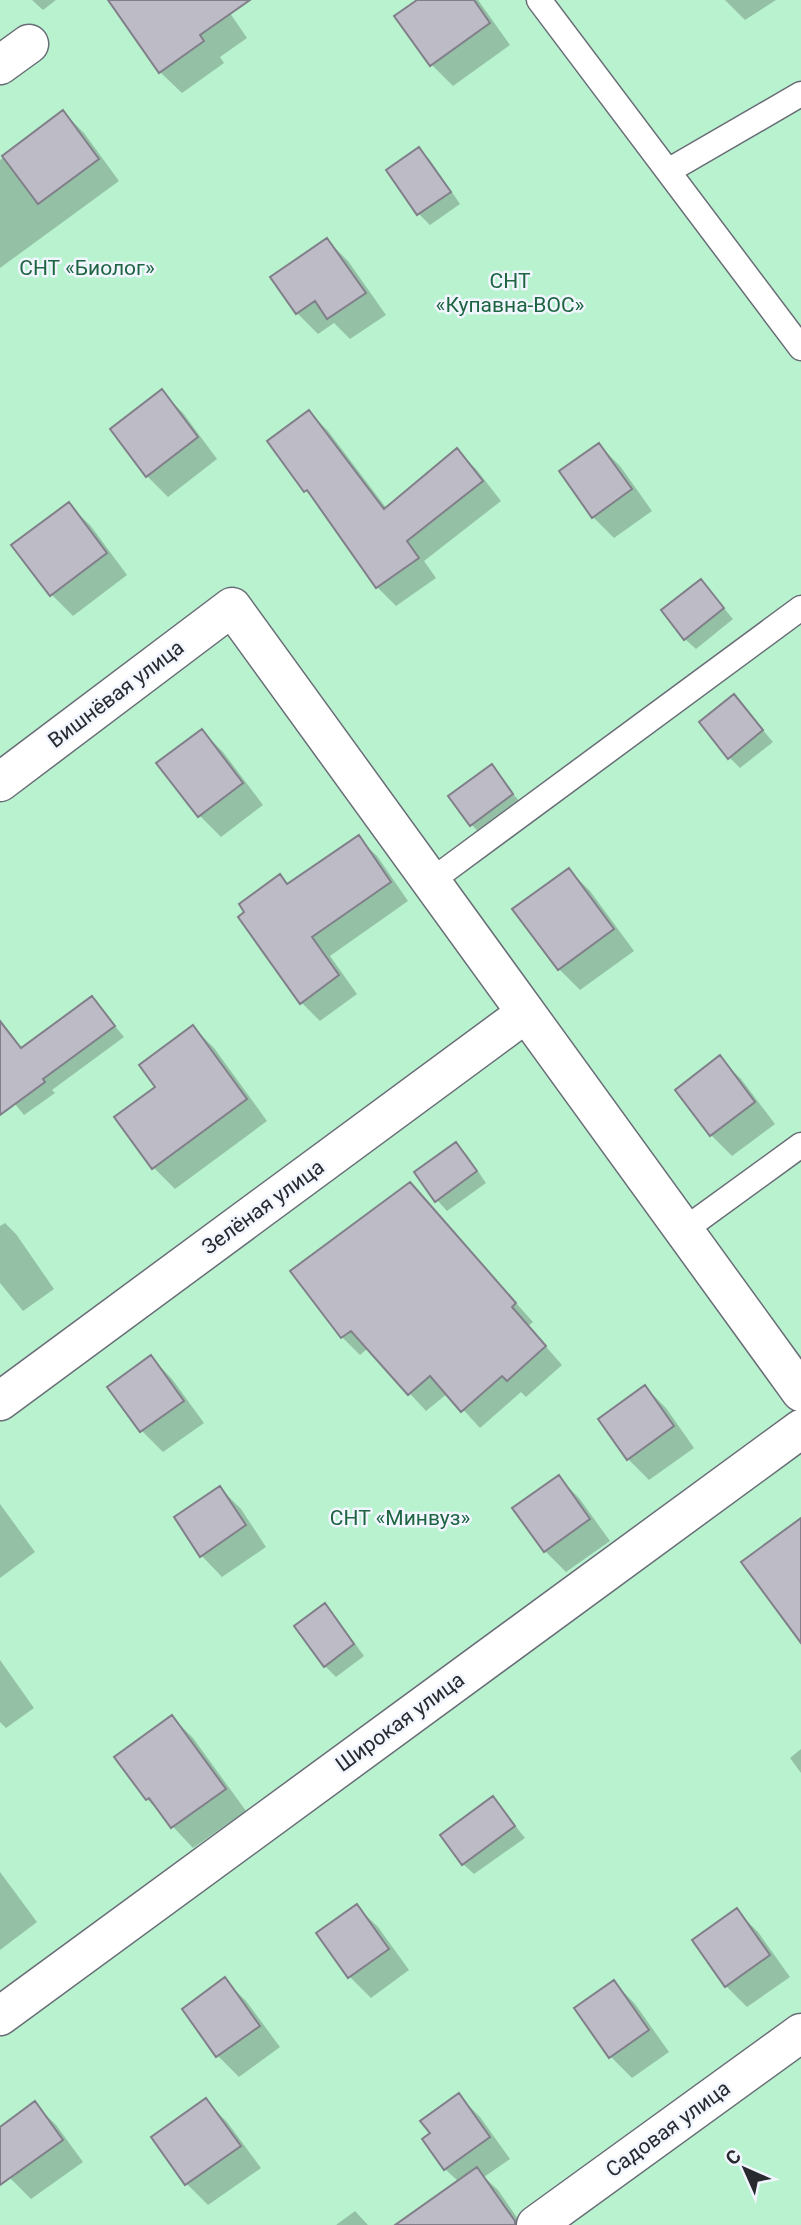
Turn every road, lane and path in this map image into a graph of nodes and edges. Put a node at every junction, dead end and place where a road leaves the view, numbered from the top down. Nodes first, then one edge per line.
1 (539, 0) edge
2 (801, 94) edge
3 (668, 171) junction
4 (801, 348) edge
5 (801, 608) edge
6 (0, 782) edge
7 (431, 881) junction
8 (526, 1013) junction
9 (801, 1145) edge
10 (684, 1230) junction
11 (801, 1392) edge
12 (0, 1401) edge
13 (801, 1429) edge
14 (0, 2016) edge
15 (801, 2033) edge
16 (536, 2225) edge

1 - 3 lane
2 - 3 lane
3 - 4 lane
5 - 7 lane
6 - 7 street, Вишнёвая улица
7 - 8 street
8 - 10 street
8 - 12 street, Зелёная улица
9 - 10 lane
10 - 11 street
13 - 14 street, Широкая улица
15 - 16 street, Садовая улица

